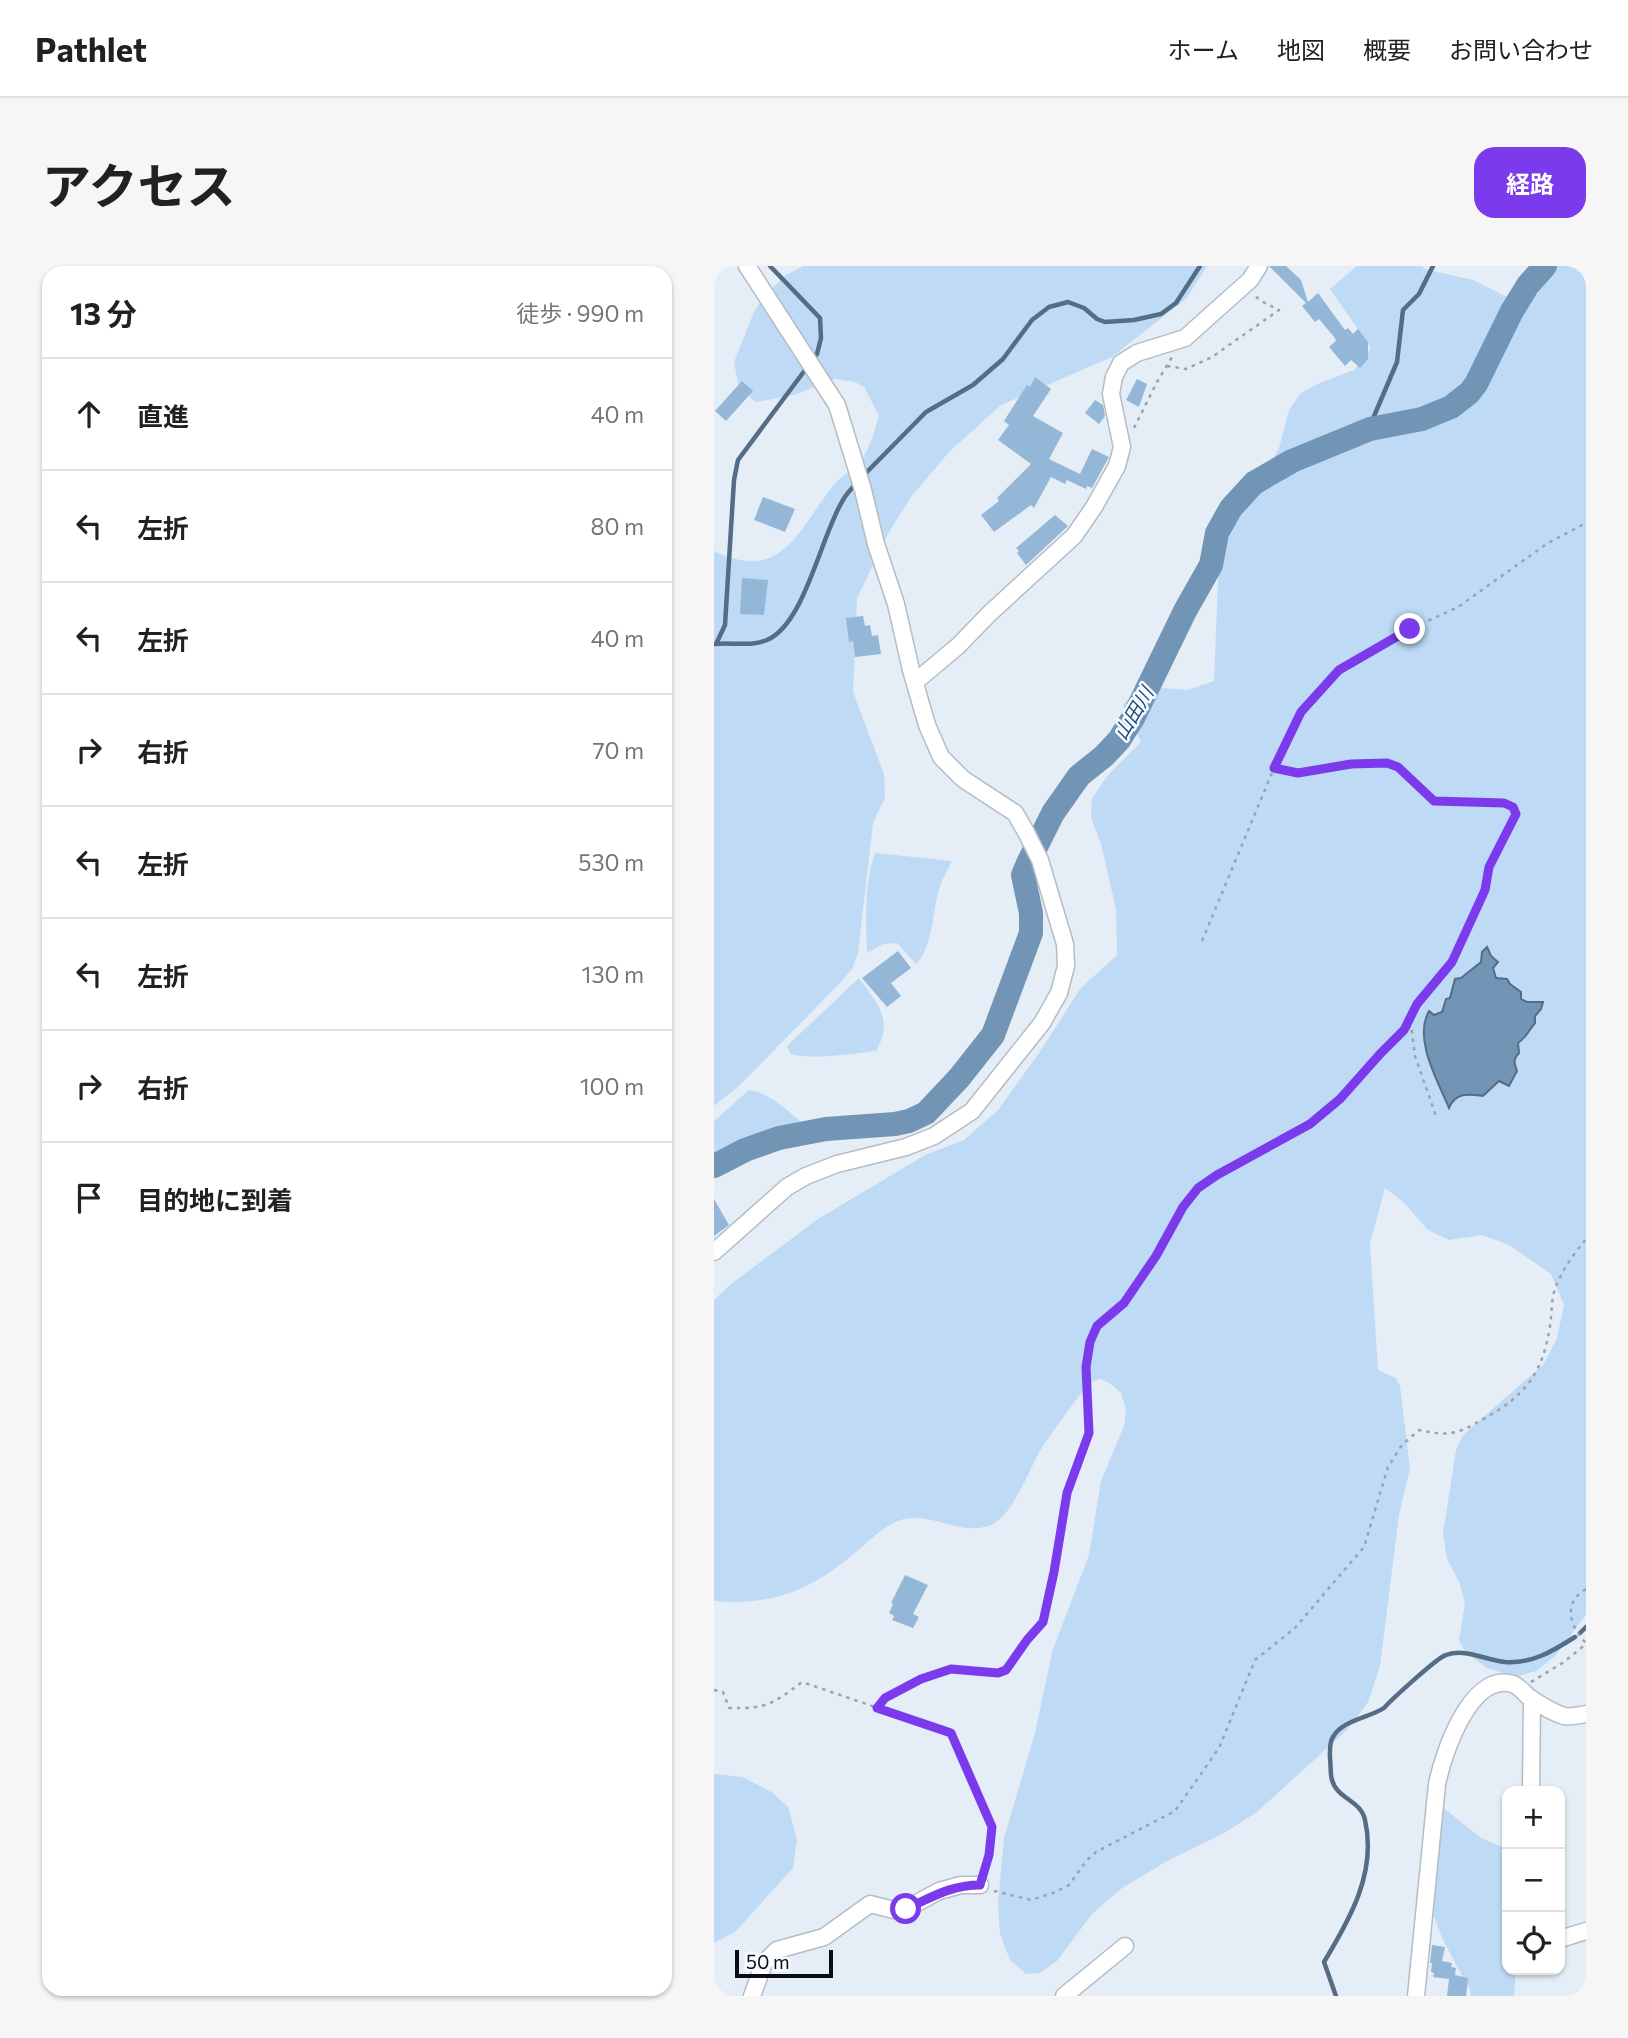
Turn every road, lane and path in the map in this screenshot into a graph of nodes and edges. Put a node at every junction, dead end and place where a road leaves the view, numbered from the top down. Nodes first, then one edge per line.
1 (747, 266) edge
2 (1259, 266) edge
3 (1244, 285) junction
4 (1175, 341) junction
5 (1167, 366) junction
6 (1122, 447) junction
7 (1586, 523) edge
8 (915, 682) junction
9 (1274, 768) junction
10 (1202, 941) dead end
11 (1404, 1030) junction
12 (1436, 1116) dead end
13 (1586, 1239) edge
14 (714, 1252) edge
15 (1586, 1589) edge
16 (1586, 1644) edge
17 (1514, 1684) junction
18 (714, 1690) edge
19 (1532, 1699) junction
20 (877, 1708) junction
21 (1586, 1714) edge
22 (1531, 1786) edge
23 (980, 1885) junction
24 (1586, 1931) edge
25 (1565, 1937) edge
26 (1125, 1946) dead end
27 (752, 1996) edge
28 (1064, 1996) edge
29 (1416, 1996) edge

1 - 8 street
2 - 3 street
3 - 4 street
3 - 5 path
4 - 5 path
4 - 6 street
5 - 6 path
6 - 8 street
7 - 9 path
8 - 14 street
9 - 10 path
9 - 11 path
11 - 12 path
11 - 20 path
13 - 23 path
15 - 16 path
16 - 17 path
17 - 19 street
17 - 29 street
18 - 20 path
19 - 21 street
19 - 22 street
20 - 23 path
23 - 27 street
24 - 25 street
26 - 28 street

